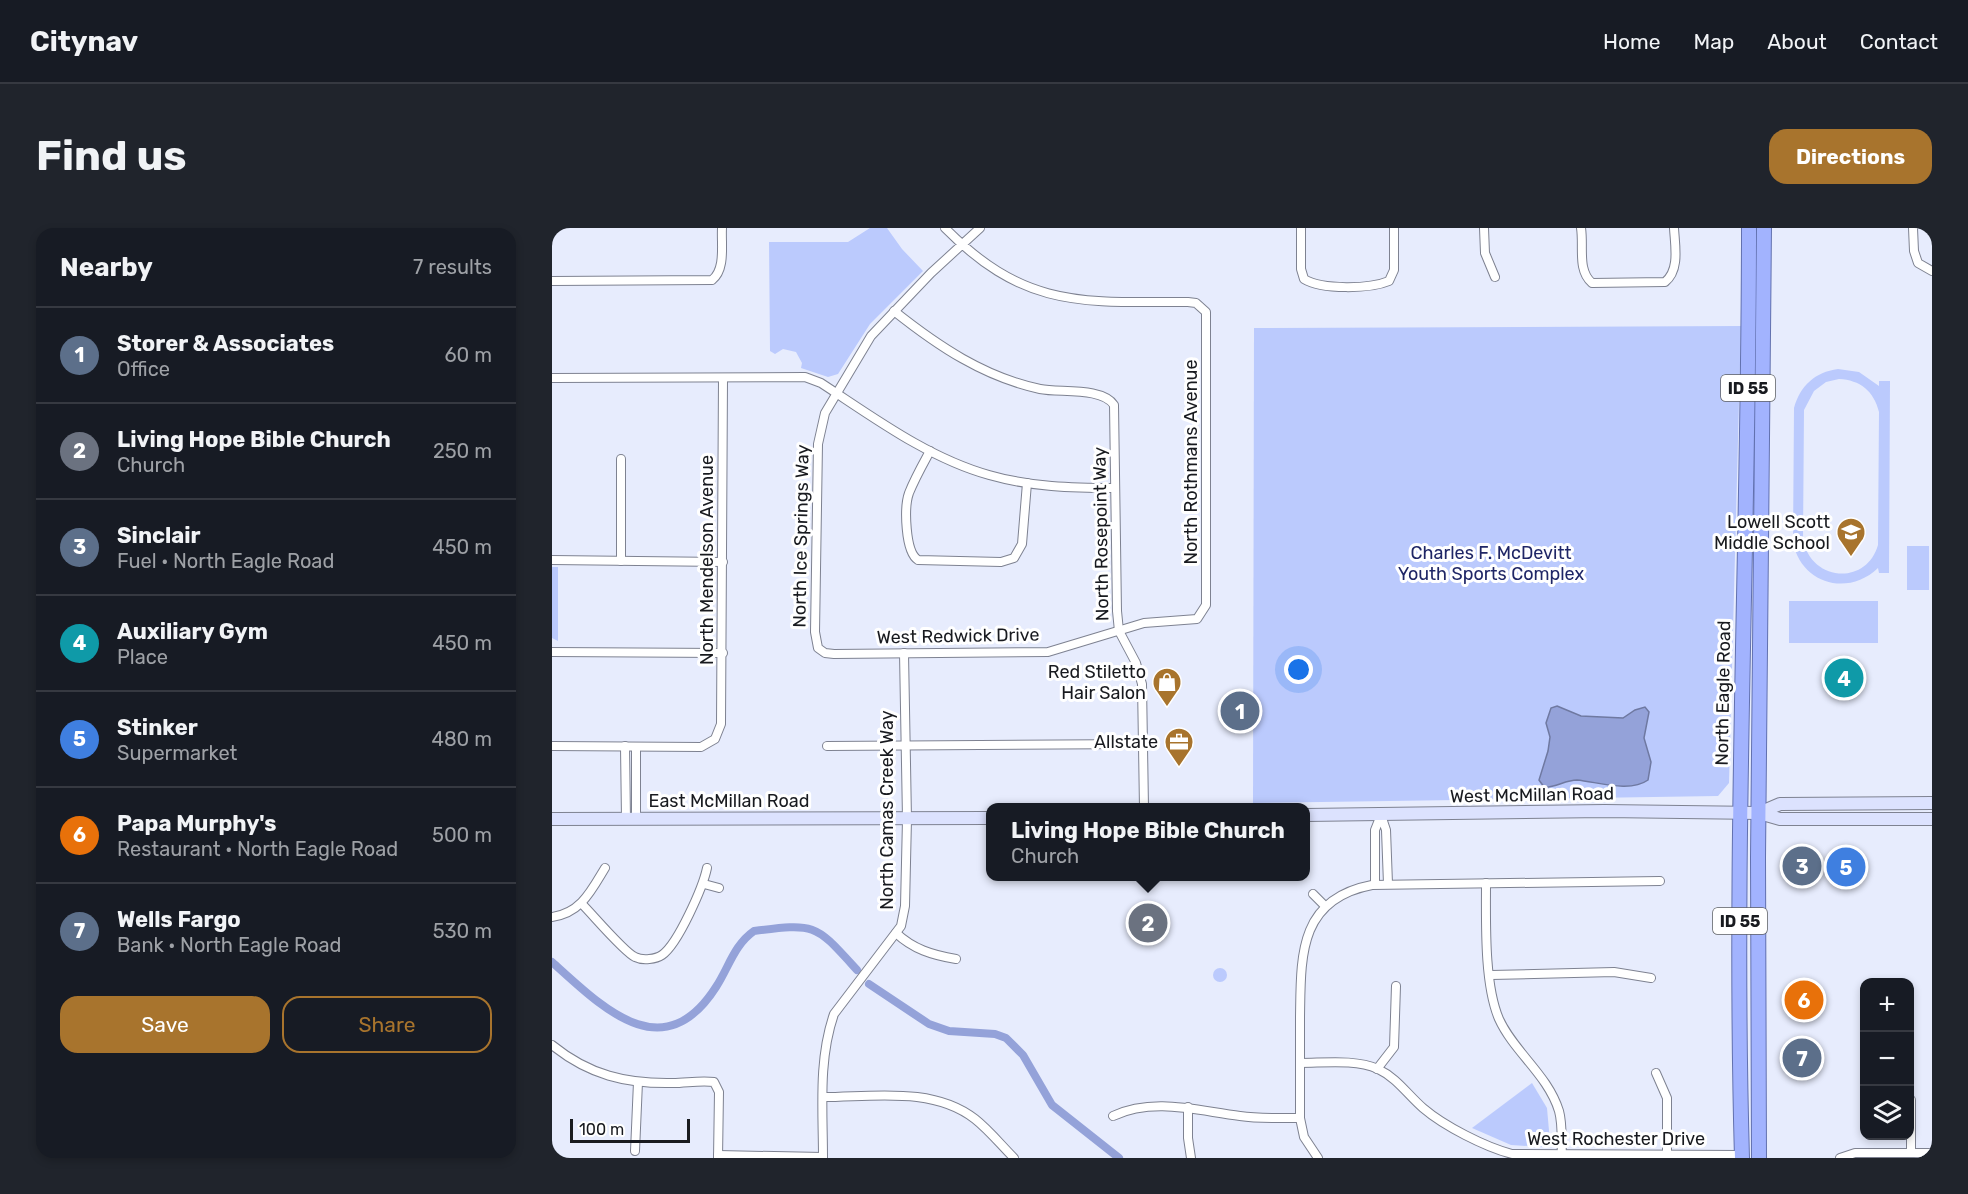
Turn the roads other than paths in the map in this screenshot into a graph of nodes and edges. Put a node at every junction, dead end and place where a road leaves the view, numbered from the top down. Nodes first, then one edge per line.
1 (722, 228) edge
2 (945, 228) edge
3 (980, 228) edge
4 (1301, 228) edge
5 (1394, 228) edge
6 (1484, 228) edge
7 (1581, 228) edge
8 (1674, 228) edge
9 (1749, 228) edge
10 (1757, 228) edge
11 (1764, 228) edge
12 (1913, 228) edge
13 (962, 245) junction
14 (1932, 271) edge
15 (1495, 277) dead end
16 (552, 281) edge
17 (1763, 298) junction
18 (894, 311) junction
19 (552, 378) edge
20 (723, 379) junction
21 (836, 393) junction
22 (930, 450) junction
23 (621, 459) dead end
24 (1027, 483) junction
25 (1115, 488) junction
26 (552, 560) edge
27 (621, 561) junction
28 (723, 561) junction
29 (1201, 616) joint
30 (1119, 631) junction
31 (820, 650) joint
32 (554, 651) edge
33 (723, 653) junction
34 (904, 653) junction
35 (1143, 744) junction
36 (904, 745) junction
37 (552, 746) edge
38 (625, 746) junction
39 (827, 746) dead end
40 (636, 747) junction
41 (1144, 803) edge
42 (1932, 803) edge
43 (1739, 813) junction
44 (1759, 813) junction
45 (1310, 815) edge
46 (1381, 815) junction
47 (986, 818) edge
48 (552, 819) edge
49 (631, 819) junction
50 (907, 819) junction
51 (1932, 819) edge
52 (605, 868) dead end
53 (707, 868) dead end
54 (1660, 881) dead end
55 (1485, 883) junction
56 (704, 884) junction
57 (1388, 884) junction
58 (1375, 885) junction
59 (719, 888) dead end
60 (1313, 894) dead end
61 (582, 904) junction
62 (1326, 906) junction
63 (552, 917) edge
64 (896, 933) junction
65 (956, 959) dead end
66 (1491, 975) junction
67 (1651, 978) dead end
68 (1396, 986) dead end
69 (552, 1045) edge
70 (1300, 1064) junction
71 (1377, 1069) junction
72 (1656, 1072) dead end
73 (638, 1082) junction
74 (823, 1097) junction
75 (1188, 1107) junction
76 (1113, 1116) dead end
77 (1300, 1118) junction
78 (1911, 1140) edge
79 (635, 1151) dead end
80 (1911, 1153) junction
81 (1932, 1153) edge
82 (718, 1156) edge
83 (1562, 1156) junction
84 (823, 1157) edge
85 (1667, 1157) edge
86 (1742, 1157) edge
87 (1841, 1157) edge
88 (1014, 1158) edge
89 (1191, 1158) edge
90 (1318, 1158) edge
91 (1759, 1158) edge

1 - 16 street
2 - 13 street
3 - 13 street, North Ice Springs Way
4 - 5 street
6 - 15 street
7 - 8 street
9 - 43 highway, North Eagle Road / ID 55
10 - 17 highway
11 - 17 highway, North Eagle Road / ID 55
12 - 14 street
13 - 18 street, North Ice Springs Way
13 - 29 street, North Rothmans Avenue
17 - 44 highway, North Eagle Road / ID 55
18 - 21 street, North Ice Springs Way
18 - 25 street, North Rosepoint Way
19 - 20 street
20 - 21 street
20 - 28 street, North Mendelson Avenue
21 - 22 street
21 - 31 street, North Ice Springs Way
22 - 24 street
22 - 24 street
23 - 27 street
24 - 25 street
25 - 30 street, North Rosepoint Way
26 - 27 street
27 - 28 street
28 - 33 street, North Mendelson Avenue
29 - 30 street, West Redwick Drive
30 - 34 street, West Redwick Drive
30 - 35 street, North Rosepoint Way
31 - 34 street, West Redwick Drive
32 - 33 street
33 - 40 street, North Mendelson Avenue
34 - 36 street, North Camas Creek Way
35 - 36 street
35 - 41 street, North Rosepoint Way
36 - 39 street
36 - 50 street, North Camas Creek Way
37 - 38 street
38 - 40 street
38 - 49 street
40 - 49 street
42 - 44 main road, West McMillan Road
43 - 44 main road, West McMillan Road
43 - 46 main road, West McMillan Road
43 - 86 highway, North Eagle Road / ID 55
44 - 51 main road, West McMillan Road
44 - 91 highway, North Eagle Road / ID 55
45 - 46 main road, West McMillan Road
46 - 57 street
46 - 58 street
47 - 50 main road
48 - 49 main road, East McMillan Road
49 - 50 main road, East McMillan Road
50 - 64 street, North Camas Creek Way
52 - 61 street
53 - 56 street
54 - 55 street
55 - 57 street
55 - 66 street
56 - 59 street
56 - 61 street
57 - 58 street
58 - 62 street
60 - 62 street
61 - 63 street
62 - 70 street
64 - 65 street
64 - 74 street, North Camas Creek Way
66 - 67 street
66 - 83 street
68 - 71 street
69 - 73 street
70 - 71 street, West Rochester Drive
70 - 77 street
71 - 83 street, West Rochester Drive
72 - 85 street
73 - 79 street
73 - 82 street
74 - 84 street, North Camas Creek Way
74 - 88 street
75 - 76 street
75 - 77 street
75 - 89 street
77 - 90 street
78 - 80 street
80 - 81 street
80 - 87 street
82 - 84 street
83 - 85 street, West Rochester Drive
85 - 86 street, West Rochester Drive

